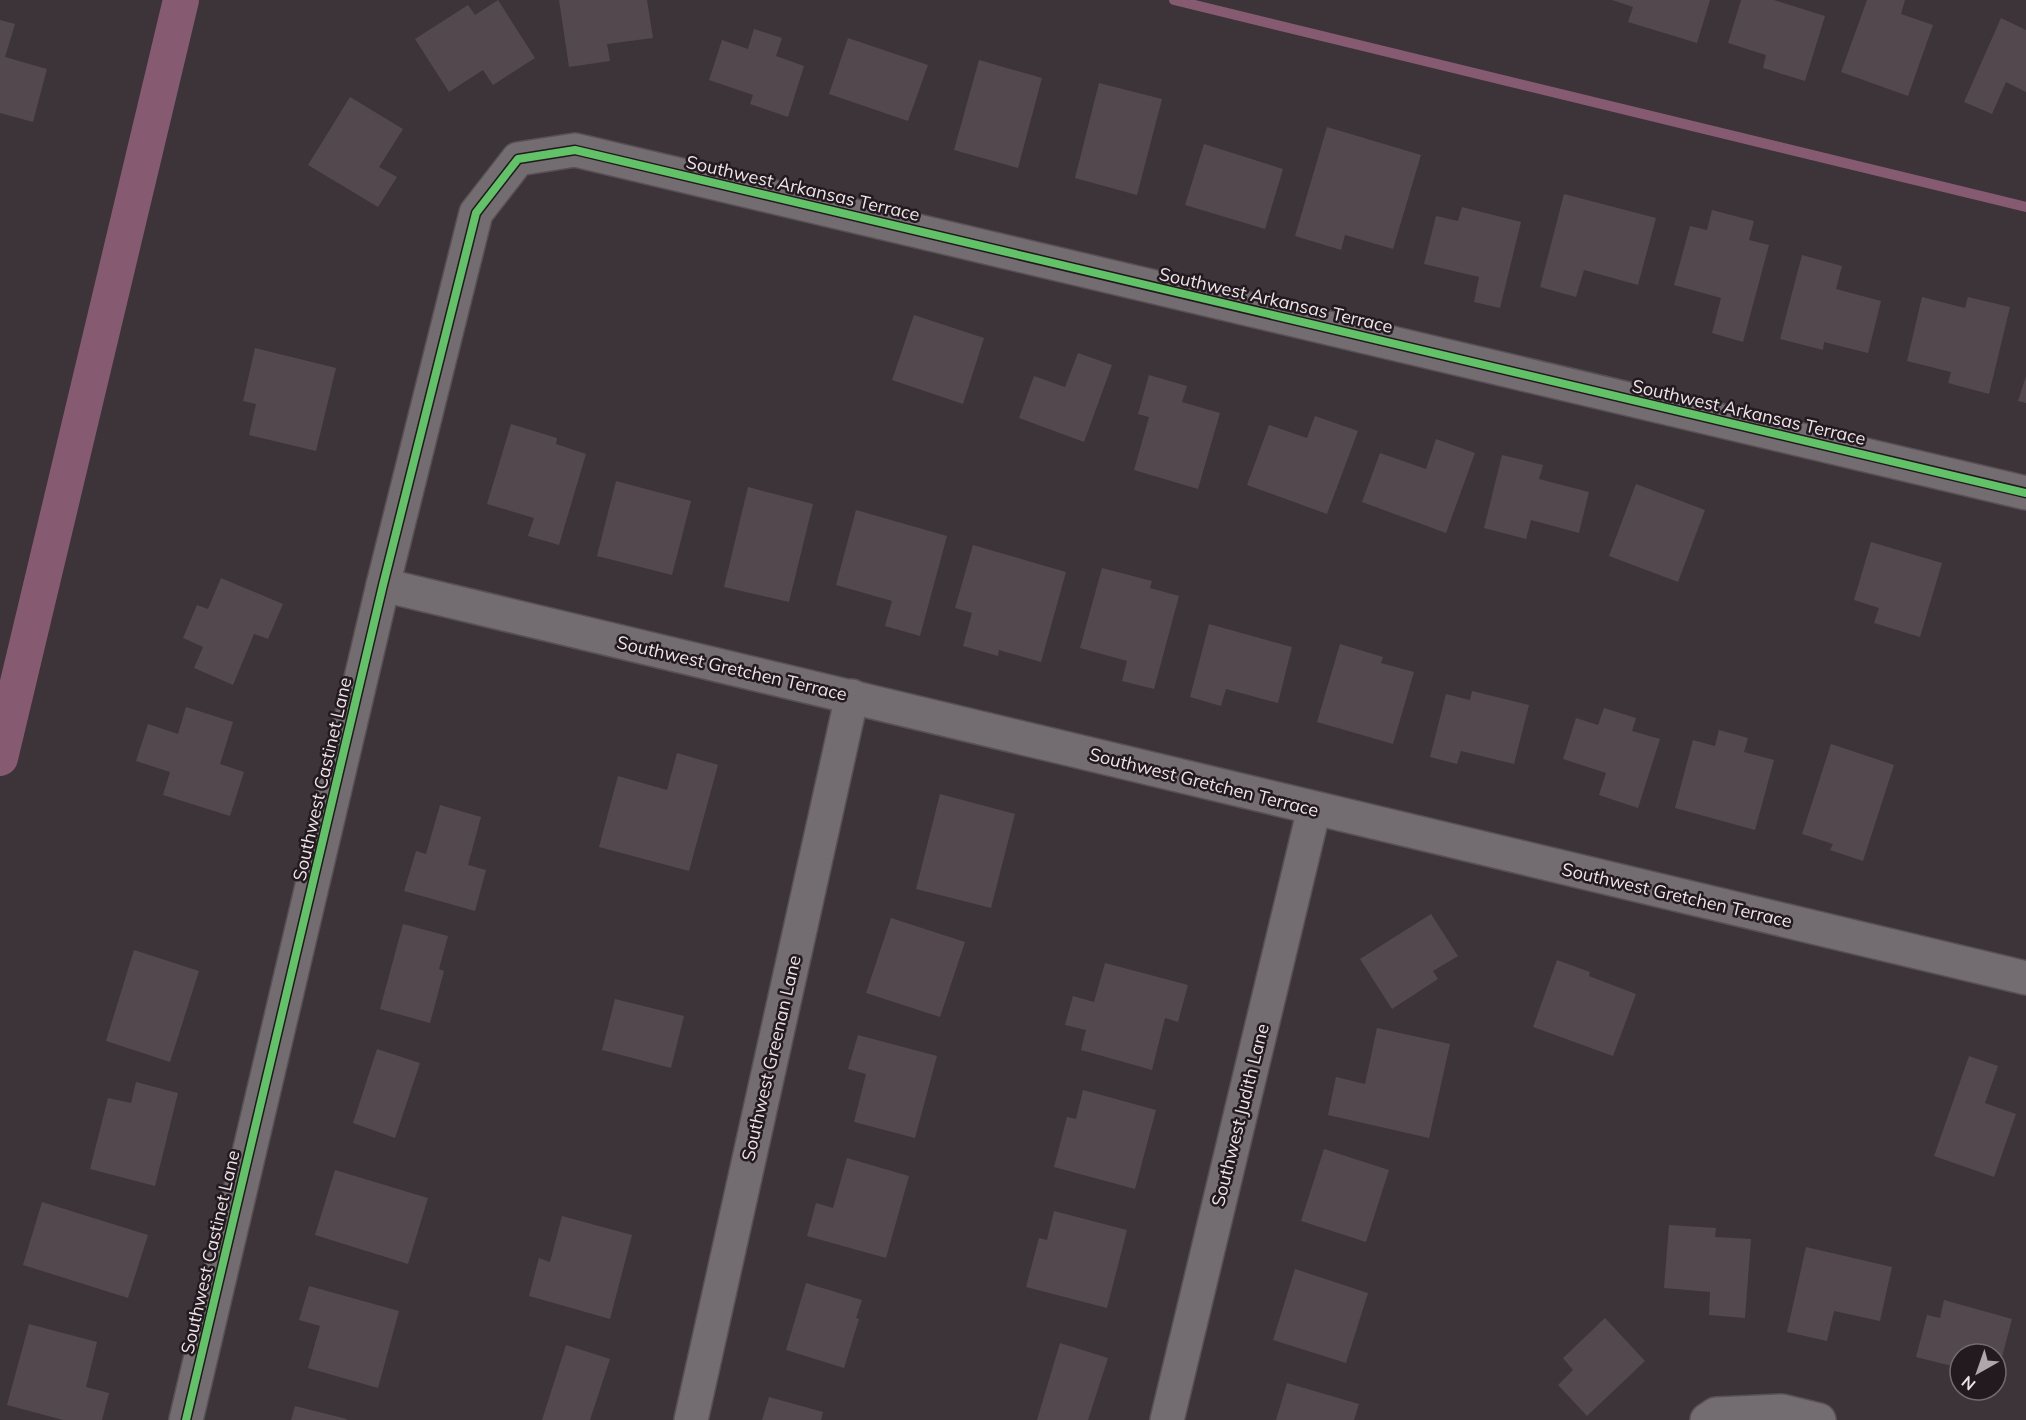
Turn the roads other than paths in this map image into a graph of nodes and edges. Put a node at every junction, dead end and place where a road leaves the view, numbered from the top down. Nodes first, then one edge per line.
1 (518, 159) joint
2 (2026, 493) edge
3 (383, 585) junction
4 (852, 696) junction
5 (1314, 809) junction
6 (2026, 978) edge
7 (186, 1420) edge
8 (691, 1420) edge
9 (1167, 1420) edge
10 (1707, 1420) edge
11 (1819, 1420) edge

1 - 2 street, Southwest Arkansas Terrace
1 - 3 street, Southwest Castinet Lane
3 - 4 street, Southwest Gretchen Terrace
3 - 7 street, Southwest Castinet Lane
4 - 5 street, Southwest Gretchen Terrace
4 - 8 street, Southwest Greenan Lane
5 - 6 street, Southwest Gretchen Terrace
5 - 9 street, Southwest Judith Lane
10 - 11 street

